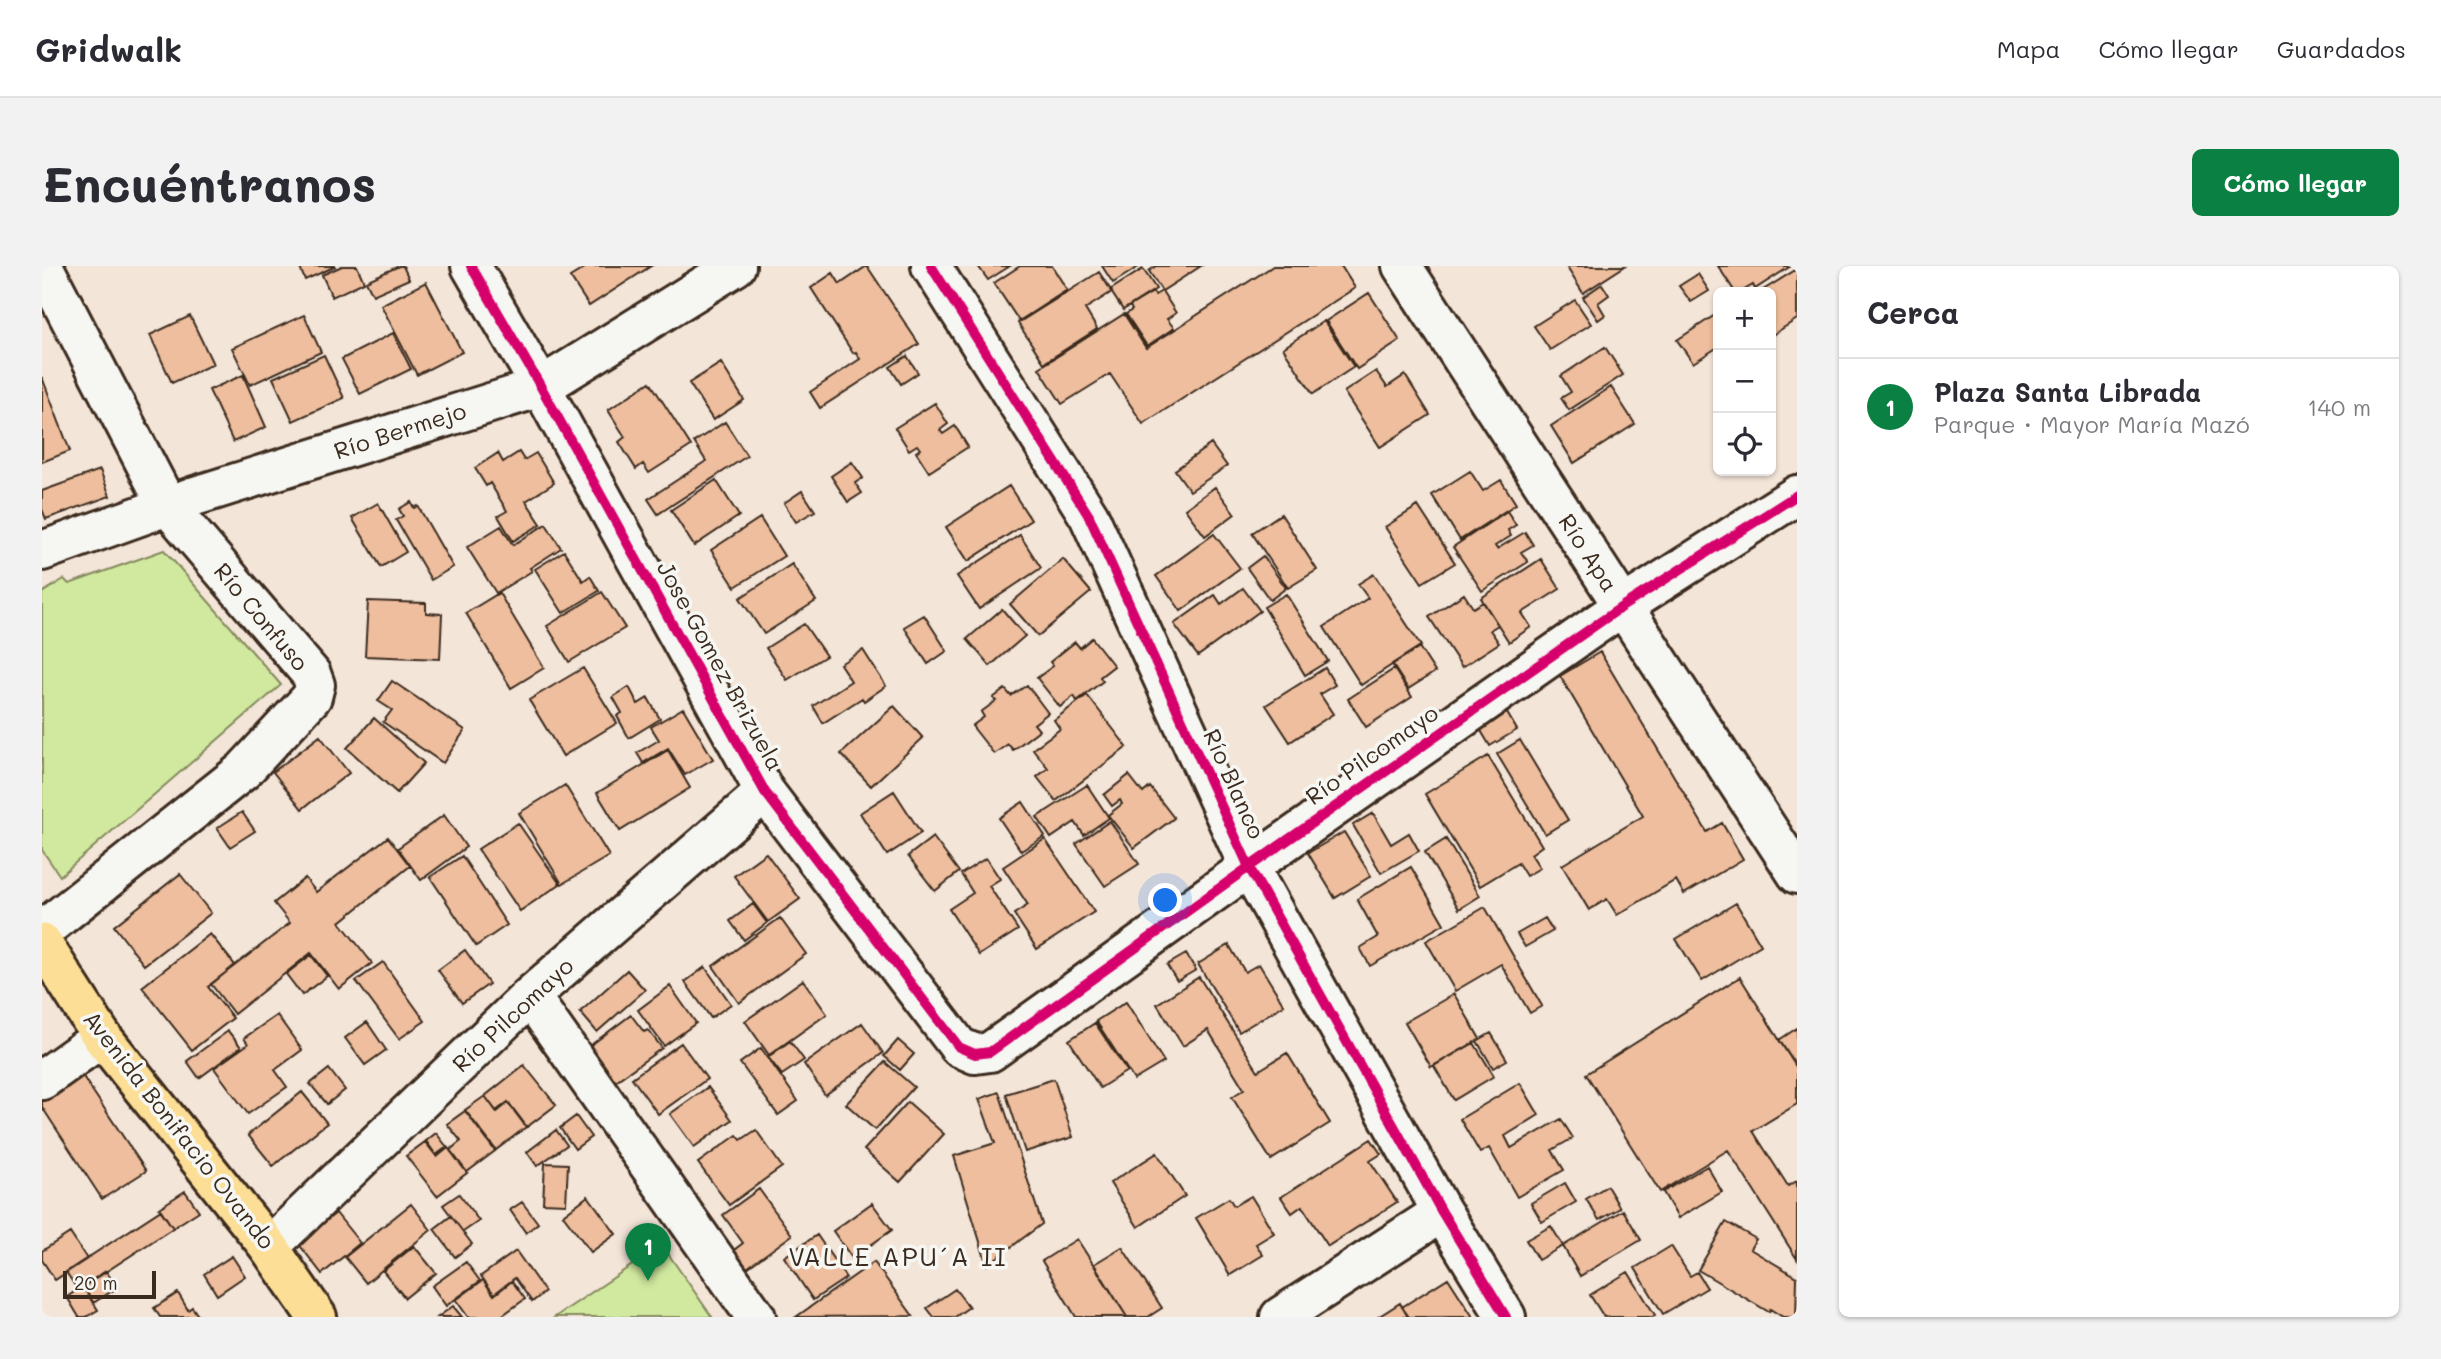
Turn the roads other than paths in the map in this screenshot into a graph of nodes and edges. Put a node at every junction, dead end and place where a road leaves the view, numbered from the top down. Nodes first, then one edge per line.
1 (43, 266) edge
2 (471, 266) edge
3 (736, 266) edge
4 (931, 266) edge
5 (1402, 266) edge
6 (541, 387) junction
7 (1797, 495) edge
8 (167, 505) junction
9 (46, 540) edge
10 (1623, 606) junction
11 (765, 792) junction
12 (1249, 867) junction
13 (1797, 874) edge
14 (42, 931) edge
15 (42, 943) edge
16 (530, 996) junction
17 (103, 1037) junction
18 (975, 1054) joint
19 (42, 1080) edge
20 (1442, 1213) junction
21 (269, 1247) junction
22 (317, 1317) edge
23 (756, 1317) edge
24 (1280, 1317) edge
25 (1506, 1317) edge

1 - 8 street, Río Confuso
2 - 6 street, Jose Gomez Brizuela
3 - 6 street, Río Bermejo
4 - 12 street, Río Blanco
5 - 10 street, Río Apa
6 - 8 street, Río Bermejo
6 - 11 street, Jose Gomez Brizuela
7 - 10 street, Río Pilcomayo
8 - 9 street, Río Bermejo
8 - 14 street, Río Confuso
10 - 12 street, Río Pilcomayo
10 - 13 street, Río Apa
11 - 16 street, Río Pilcomayo
11 - 18 street, Jose Gomez Brizuela
12 - 18 street, Río Pilcomayo
12 - 20 street, Río Blanco
15 - 17 main road, Avenida Bonifacio Ovando
16 - 21 street, Río Pilcomayo
16 - 23 street
17 - 19 street
17 - 21 main road, Avenida Bonifacio Ovando
20 - 24 street
20 - 25 street, Río Blanco
21 - 22 main road, Avenida Bonifacio Ovando

